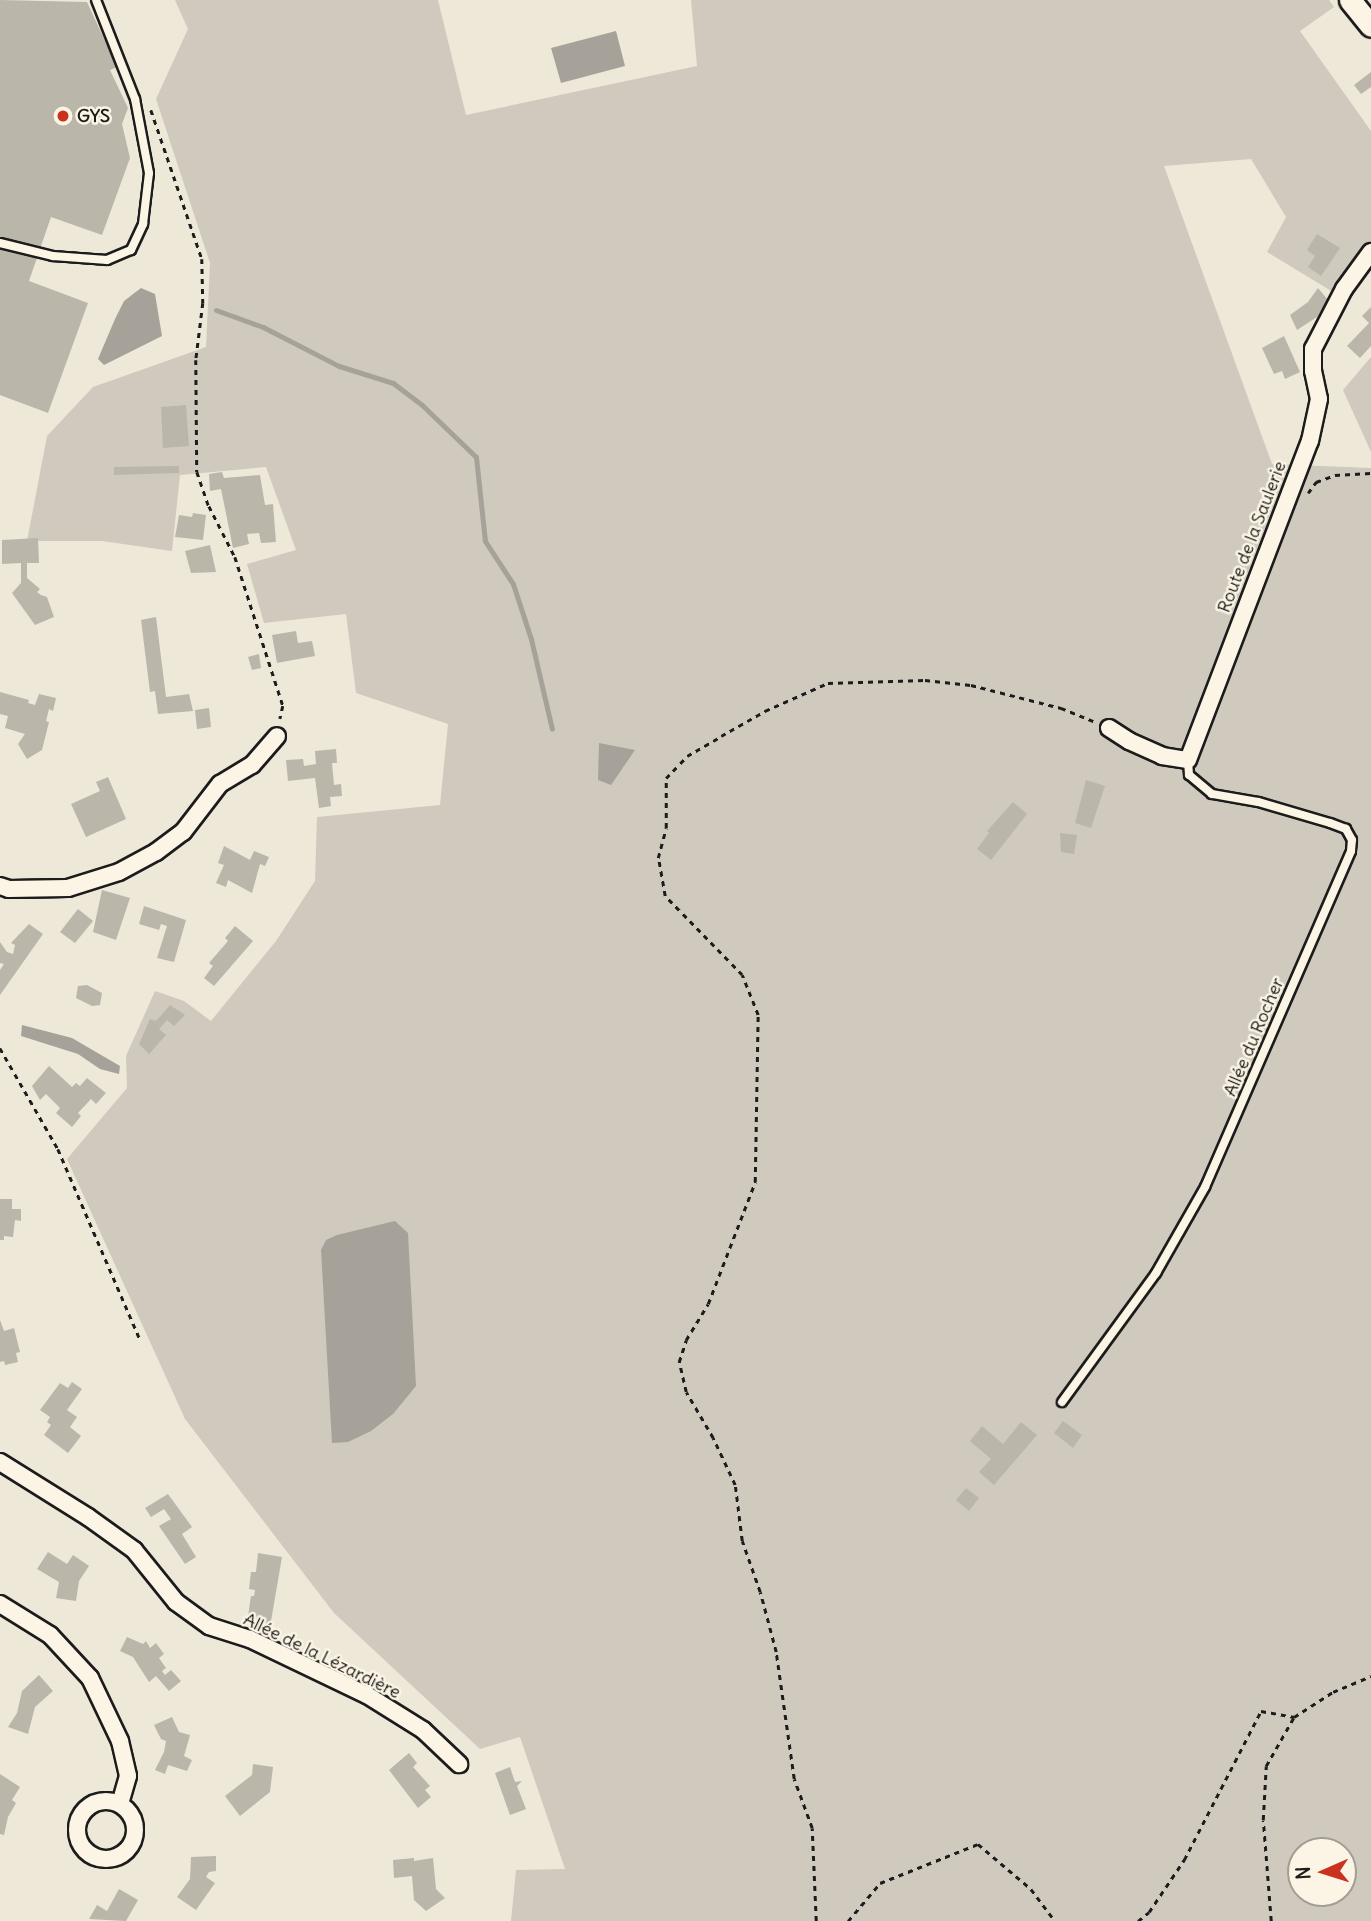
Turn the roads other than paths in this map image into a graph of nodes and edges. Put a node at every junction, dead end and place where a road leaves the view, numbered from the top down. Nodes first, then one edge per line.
1 (96, 0) edge
2 (1350, 0) edge
3 (1371, 26) edge
4 (0, 243) edge
5 (1371, 252) edge
6 (1109, 728) road end
7 (277, 736) road end
8 (1188, 760) junction
9 (0, 886) edge
10 (1062, 1402) dead end
11 (0, 1462) edge
12 (0, 1604) edge
13 (459, 1764) dead end
14 (120, 1804) dead end

1 - 4 lane
2 - 3 main road
5 - 8 street, Route de la Saulerie
6 - 8 street
7 - 9 street
8 - 10 lane, Allée du Rocher
11 - 13 street, Allée de la Lézardière
12 - 14 street

